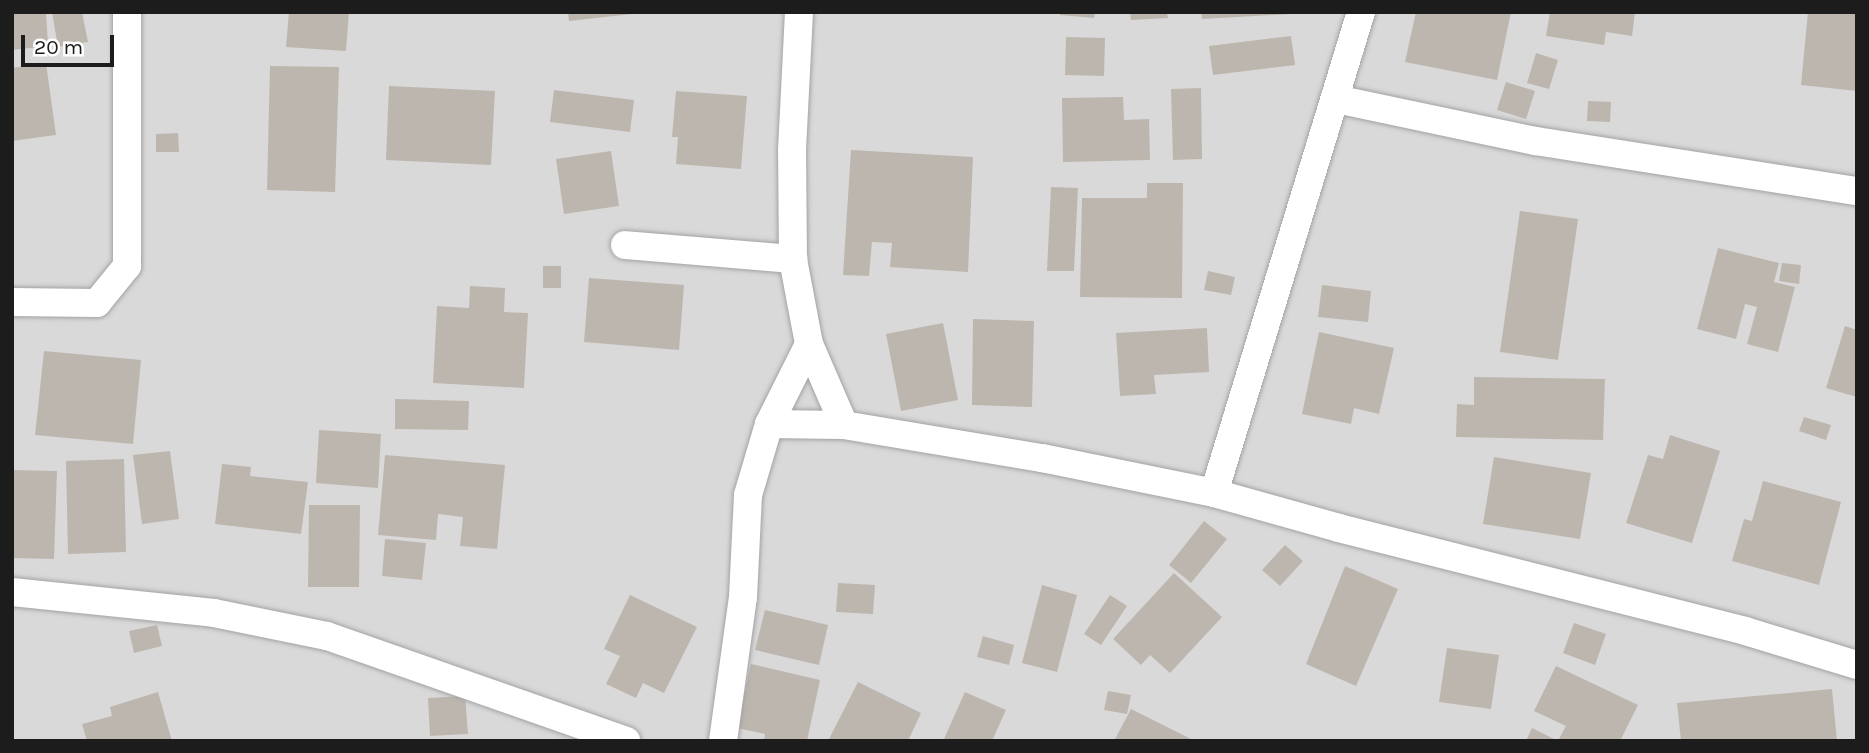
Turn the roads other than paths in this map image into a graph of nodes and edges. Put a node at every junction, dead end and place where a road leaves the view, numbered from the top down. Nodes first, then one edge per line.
1 (127, 12) edge
2 (799, 12) edge
3 (1361, 12) edge
4 (1336, 99) junction
5 (1857, 191) edge
6 (625, 245) dead end
7 (793, 259) junction
8 (12, 302) edge
9 (810, 344) junction
10 (769, 424) junction
11 (844, 425) junction
12 (1214, 493) junction
13 (12, 592) edge
14 (1857, 664) edge
15 (626, 741) edge
16 (723, 741) edge

1 - 8 street
2 - 7 street
3 - 4 street
4 - 5 street
4 - 12 street
6 - 7 street
7 - 9 street
9 - 10 street
9 - 11 street
10 - 11 street
10 - 16 street
11 - 12 street
12 - 14 street
13 - 15 street

